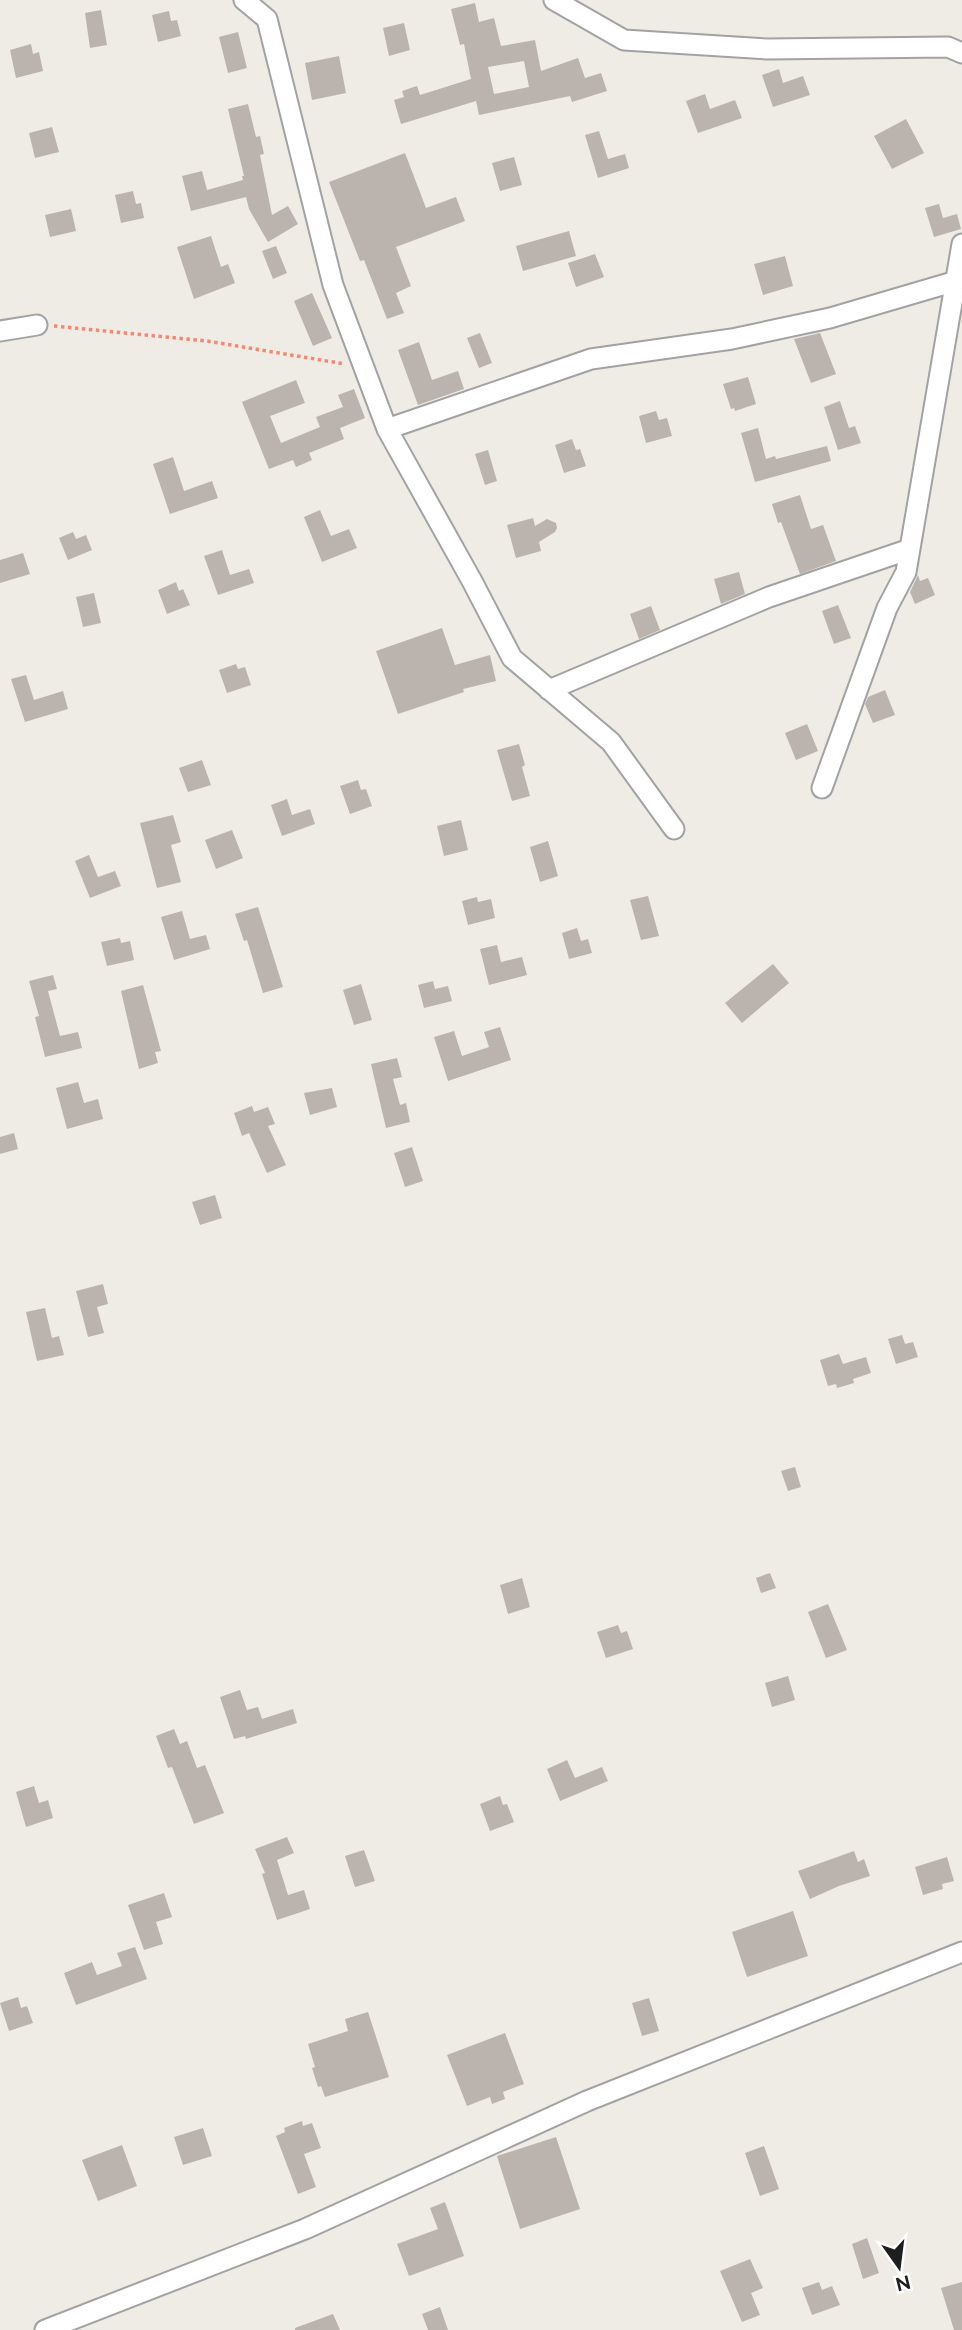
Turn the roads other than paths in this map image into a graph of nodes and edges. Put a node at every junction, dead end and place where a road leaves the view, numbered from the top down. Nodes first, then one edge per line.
1 (244, 0) edge
2 (554, 0) edge
3 (962, 53) edge
4 (962, 244) edge
5 (956, 281) junction
6 (37, 325) road end
7 (0, 331) edge
8 (387, 429) junction
9 (910, 549) junction
10 (549, 690) junction
11 (822, 788) dead end
12 (674, 829) dead end
13 (962, 1952) edge
14 (46, 2330) edge

1 - 8 street
2 - 3 street
4 - 5 street
5 - 8 street
5 - 9 street
6 - 7 street
8 - 10 street
9 - 10 street
9 - 11 street
10 - 12 street
13 - 14 street

